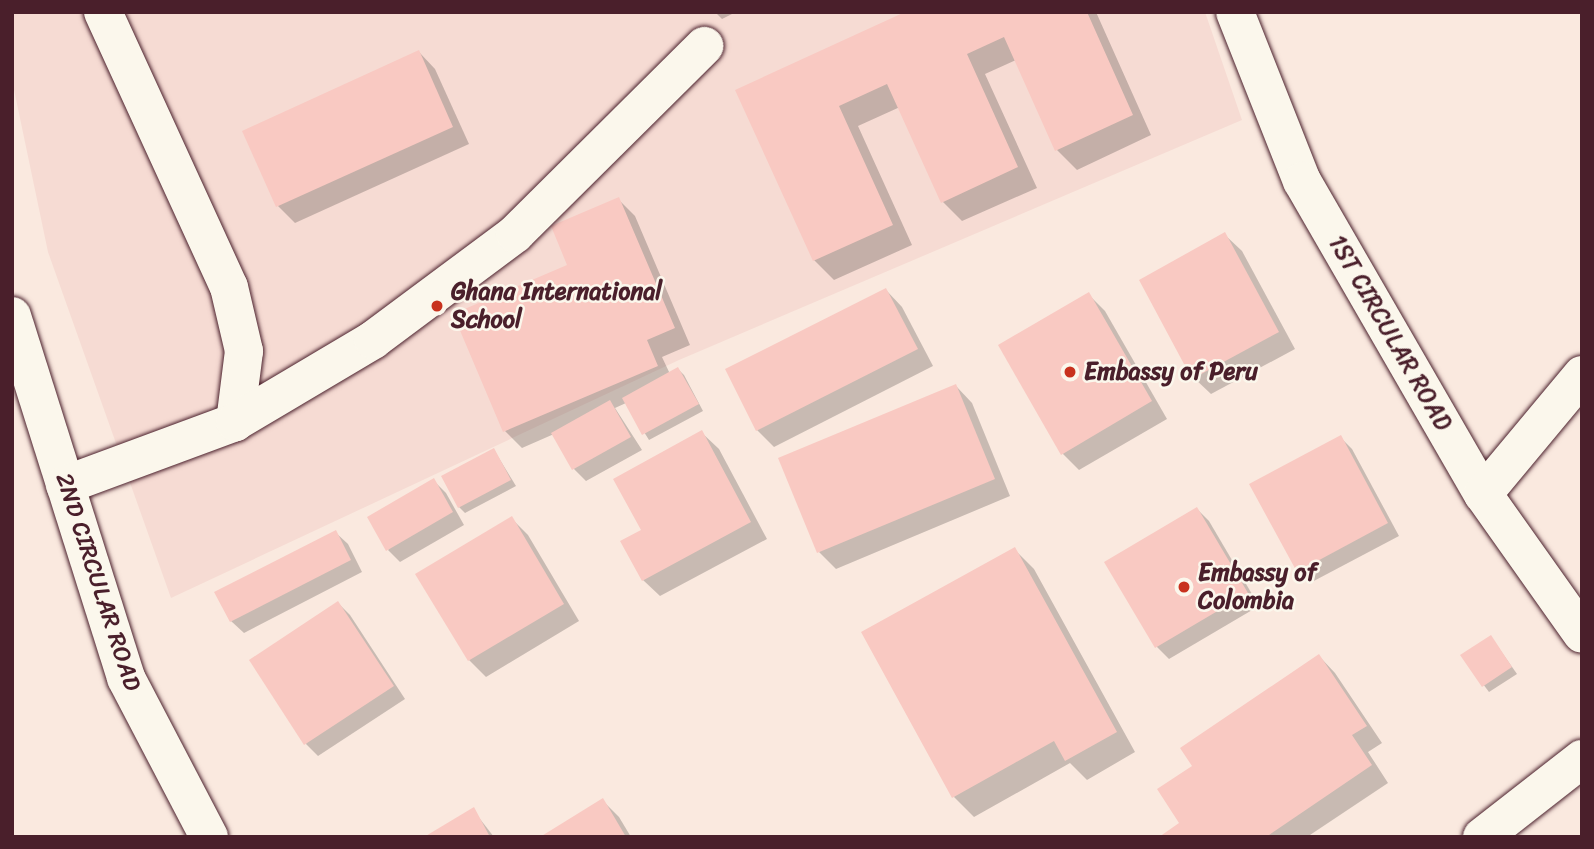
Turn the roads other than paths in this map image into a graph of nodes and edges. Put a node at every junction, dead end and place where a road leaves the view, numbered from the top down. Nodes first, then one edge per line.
1 (103, 12) edge
2 (1235, 12) edge
3 (704, 46) dead end
4 (12, 316) edge
5 (1582, 375) edge
6 (235, 422) junction
7 (65, 485) junction
8 (1483, 494) junction
9 (1582, 634) edge
10 (1582, 759) edge
11 (209, 837) edge
12 (1482, 837) edge

1 - 6 street
2 - 8 street, 1ST CIRCULAR ROAD
3 - 6 street
4 - 7 street, 2ND CIRCULAR ROAD
5 - 8 street
6 - 7 street
7 - 11 street, 2ND CIRCULAR ROAD
8 - 9 street, 1ST CIRCULAR ROAD
10 - 12 street

